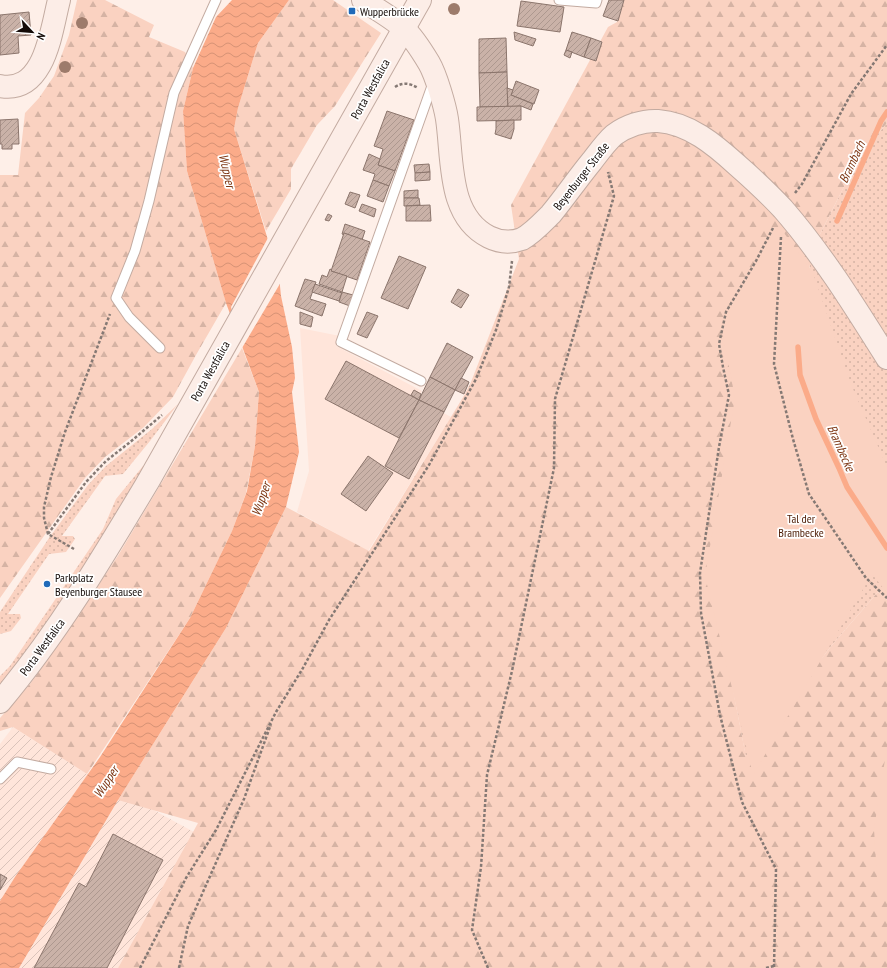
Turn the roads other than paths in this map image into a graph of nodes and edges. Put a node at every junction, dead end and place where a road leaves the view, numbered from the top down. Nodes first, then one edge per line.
1 (59, 0) edge
2 (216, 0) edge
3 (363, 0) edge
4 (420, 0) edge
5 (558, 0) edge
6 (597, 0) edge
7 (404, 29) junction
8 (435, 79) junction
9 (0, 86) edge
10 (160, 348) dead end
11 (887, 358) edge
12 (421, 381) dead end
13 (0, 702) edge
14 (51, 770) dead end
15 (0, 779) edge

1 - 9 main road
2 - 10 lane
3 - 7 main road
4 - 7 main road, Porta Westfalica
5 - 6 lane
7 - 8 main road
7 - 13 main road, Porta Westfalica
8 - 11 main road, Beyenburger Straße
8 - 12 lane
14 - 15 lane

